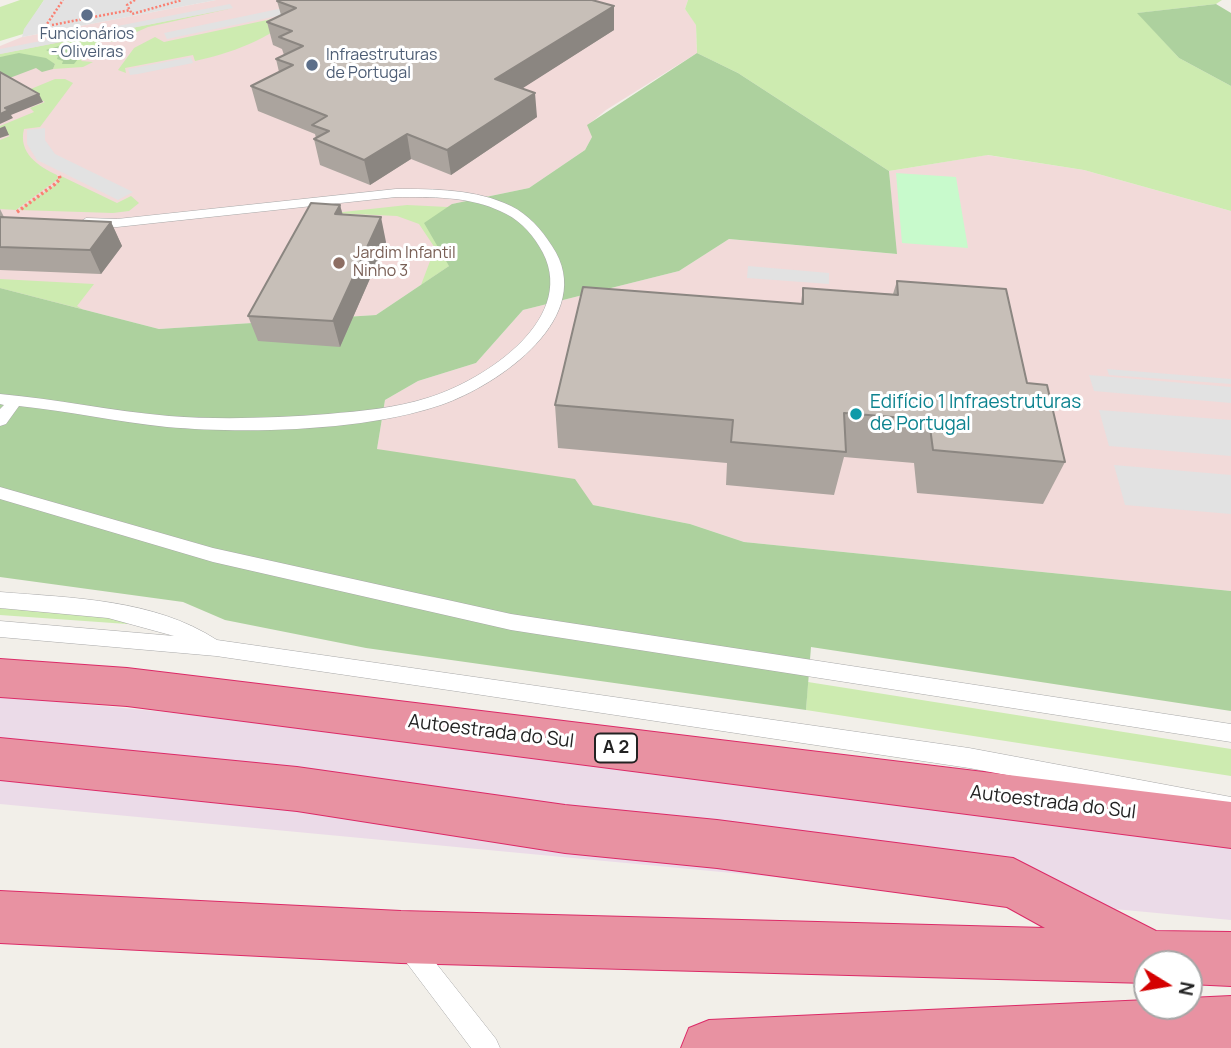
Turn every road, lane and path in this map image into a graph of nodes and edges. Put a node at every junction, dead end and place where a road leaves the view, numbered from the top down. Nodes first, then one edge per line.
1 (63, 0) edge
2 (135, 0) edge
3 (182, 0) edge
4 (130, 10) junction
5 (52, 25) dead end
6 (45, 27) dead end
7 (59, 174) dead end
8 (17, 212) dead end
9 (65, 222) edge
10 (7, 400) edge
11 (0, 420) edge
12 (0, 493) edge
13 (0, 600) edge
14 (0, 629) edge
15 (216, 648) junction
16 (0, 678) edge
17 (1231, 733) edge
18 (0, 759) edge
19 (1231, 807) edge
20 (1231, 825) edge
21 (0, 917) edge
22 (401, 937) junction
23 (1138, 950) edge
24 (1133, 957) edge
25 (1203, 959) edge
26 (1231, 959) edge
27 (1231, 1024) edge
28 (487, 1048) edge
29 (709, 1048) edge

1 - 6 path
2 - 4 path
3 - 4 path
4 - 5 path
7 - 8 path
9 - 10 lane
10 - 11 lane
12 - 17 lane
13 - 15 lane
14 - 15 lane
15 - 19 lane
16 - 20 highway, Autoestrada do Sul / A 2
18 - 23 highway
21 - 22 highway
22 - 24 highway
22 - 28 lane
25 - 26 highway
27 - 29 highway

